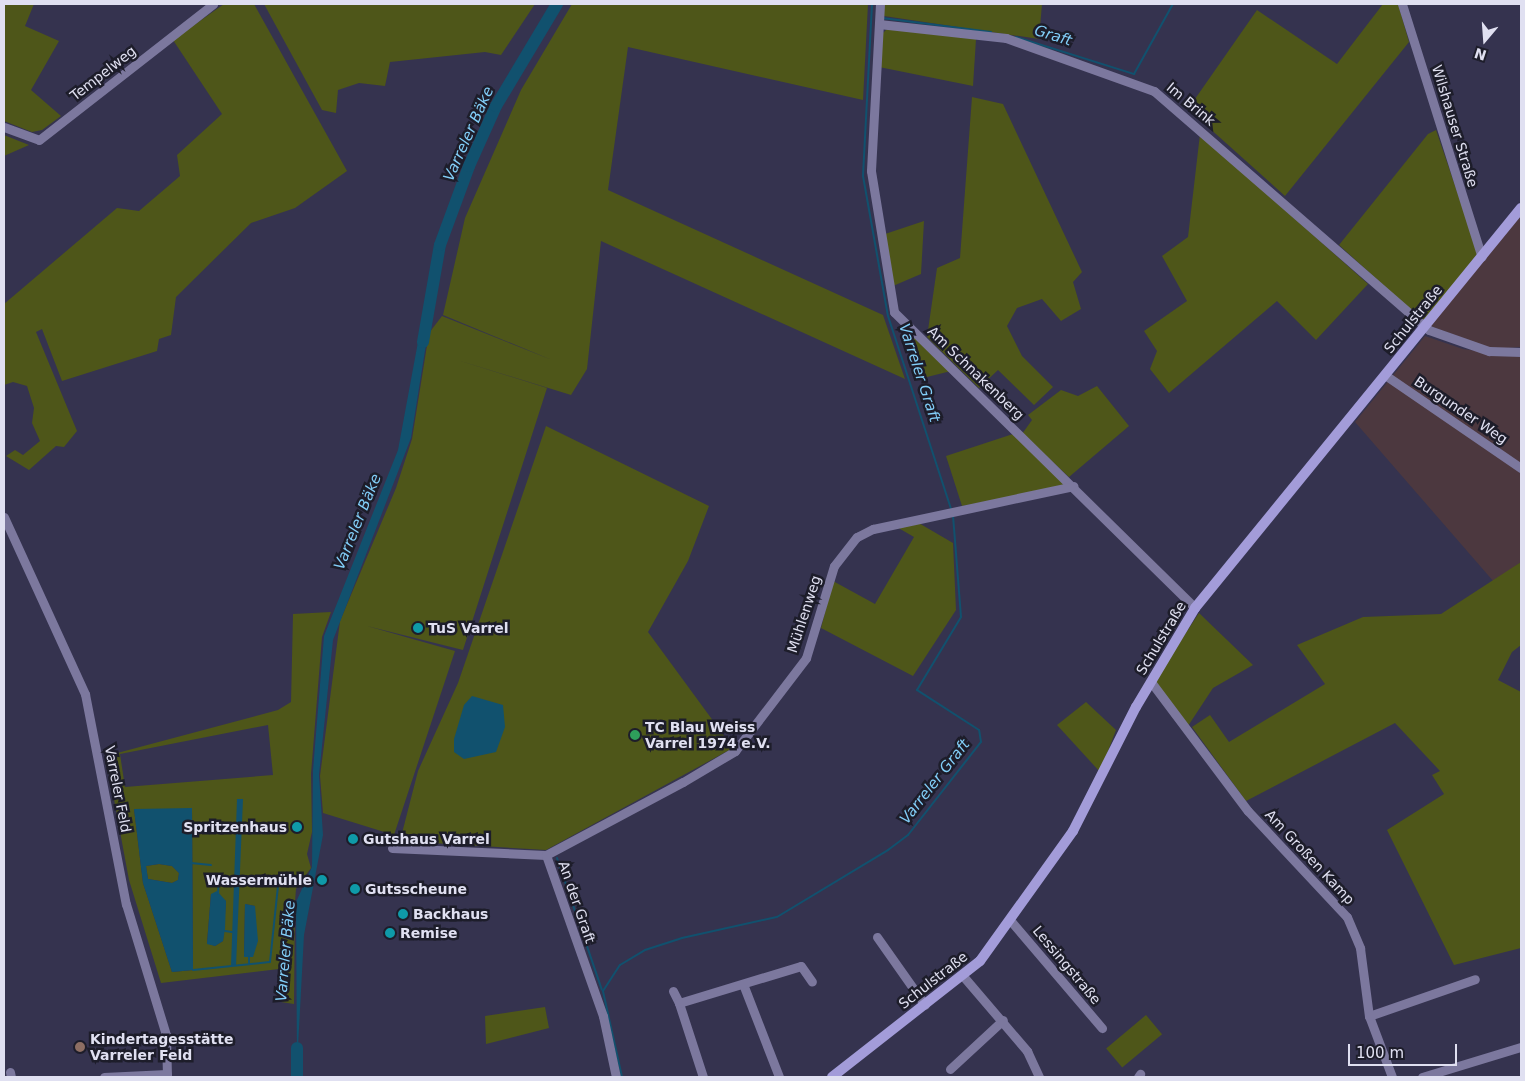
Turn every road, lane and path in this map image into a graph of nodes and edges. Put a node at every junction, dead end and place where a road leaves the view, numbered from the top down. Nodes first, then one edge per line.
1 (213, 4) edge
2 (880, 4) edge
3 (1402, 4) edge
4 (879, 24) junction
5 (4, 127) edge
6 (1521, 208) edge
7 (1482, 257) junction
8 (1424, 326) junction
9 (1521, 352) edge
10 (1385, 375) junction
11 (1521, 468) edge
12 (1073, 486) junction
13 (4, 517) edge
14 (1195, 608) junction
15 (1151, 682) junction
16 (392, 848) dead end
17 (546, 854) junction
18 (1010, 920) junction
19 (877, 937) dead end
20 (963, 976) junction
21 (1475, 979) dead end
22 (812, 982) dead end
23 (743, 984) junction
24 (673, 991) dead end
25 (679, 1003) junction
26 (925, 1005) junction
27 (1369, 1016) junction
28 (1003, 1020) junction
29 (1102, 1028) dead end
30 (1521, 1047) edge
31 (950, 1069) dead end
32 (167, 1076) edge
33 (104, 1077) edge
34 (616, 1077) edge
35 (703, 1077) edge
36 (779, 1077) edge
37 (832, 1077) edge
38 (1039, 1077) edge
39 (1392, 1077) edge
40 (1422, 1077) edge

1 - 5 street, Tempelweg
2 - 4 street, Am Schnakenberg
3 - 7 street, Wilshauser Straße
4 - 8 street, Im Brink
4 - 12 street, Am Schnakenberg
6 - 7 street, Schulstraße
7 - 8 street, Schulstraße
8 - 9 street, Im Brink
8 - 10 street, Schulstraße
10 - 11 street, Burgunder Weg
10 - 14 street, Schulstraße
12 - 14 street, Am Schnakenberg
12 - 17 street, Mühlenweg
13 - 32 street, Varreler Feld
14 - 15 street, Schulstraße
15 - 18 street, Schulstraße
15 - 27 street, Am Großen Kamp
16 - 17 street, An der Graft
17 - 34 street, An der Graft
18 - 20 street, Schulstraße
18 - 29 street, Lessingstraße
19 - 26 street
20 - 26 street, Schulstraße
20 - 28 street
21 - 27 street
22 - 23 street
23 - 25 street
23 - 36 street
24 - 25 street
25 - 35 street
26 - 37 street, Schulstraße
27 - 39 street, Am Großen Kamp
28 - 31 street
28 - 38 street
30 - 40 street
32 - 33 street

